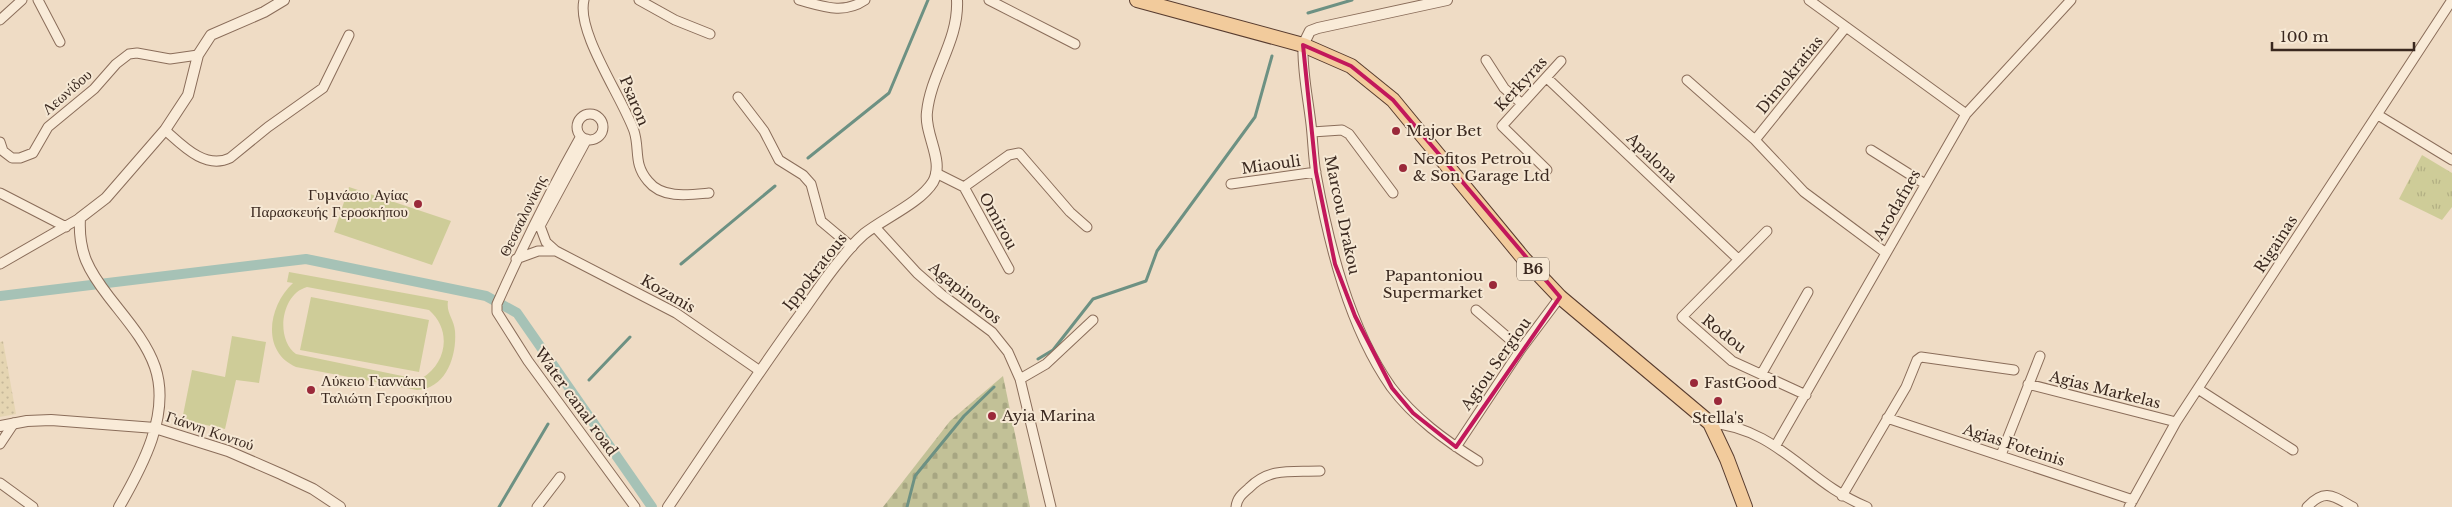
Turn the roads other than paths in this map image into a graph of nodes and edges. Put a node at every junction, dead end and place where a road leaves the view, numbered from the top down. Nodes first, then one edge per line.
1 (22, 0) edge
2 (38, 0) edge
3 (284, 0) edge
4 (584, 0) edge
5 (639, 0) edge
6 (798, 0) edge
7 (865, 0) edge
8 (957, 0) edge
9 (989, 0) edge
10 (1137, 0) edge
11 (1447, 0) edge
12 (1809, 0) edge
13 (2071, 0) edge
14 (2452, 0) edge
15 (0, 20) edge
16 (1846, 27) junction
17 (710, 34) dead end
18 (349, 36) dead end
19 (60, 42) dead end
20 (1075, 44) dead end
21 (1303, 45) junction
22 (198, 55) junction
23 (1486, 60) dead end
24 (1561, 62) dead end
25 (1547, 78) junction
26 (1687, 80) dead end
27 (738, 97) dead end
28 (1522, 103) junction
29 (1966, 114) junction
30 (2378, 115) junction
31 (165, 130) junction
32 (1312, 132) junction
33 (1755, 140) junction
34 (0, 142) edge
35 (1871, 150) dead end
36 (2452, 160) edge
37 (1547, 170) dead end
38 (1316, 172) junction
39 (936, 173) junction
40 (1231, 184) dead end
41 (1926, 184) junction
42 (964, 187) junction
43 (0, 193) edge
44 (709, 193) dead end
45 (1393, 193) dead end
46 (80, 218) junction
47 (540, 226) joint
48 (66, 227) junction
49 (875, 227) junction
50 (1087, 227) dead end
51 (1767, 231) dead end
52 (852, 246) junction
53 (556, 251) junction
54 (1886, 253) junction
55 (516, 259) junction
56 (1738, 259) junction
57 (0, 264) edge
58 (1009, 269) dead end
59 (1808, 292) dead end
60 (1560, 298) junction
61 (497, 310) joint
62 (1476, 310) dead end
63 (1092, 320) dead end
64 (1521, 349) junction
65 (2040, 356) dead end
66 (2014, 370) dead end
67 (760, 371) junction
68 (1762, 373) junction
69 (1020, 379) junction
70 (2028, 384) junction
71 (2198, 389) junction
72 (1806, 395) junction
73 (1887, 418) junction
74 (2176, 422) junction
75 (14, 423) junction
76 (1710, 424) junction
77 (0, 426) edge
78 (155, 428) junction
79 (0, 444) edge
80 (1776, 445) junction
81 (1456, 447) junction
82 (2293, 450) dead end
83 (2001, 455) junction
84 (1478, 461) dead end
85 (1320, 471) dead end
86 (560, 477) dead end
87 (0, 483) edge
88 (1842, 496) junction
89 (2131, 503) edge
90 (33, 507) edge
91 (119, 507) edge
92 (340, 507) edge
93 (537, 507) edge
94 (635, 507) edge
95 (668, 507) edge
96 (1051, 507) edge
97 (1236, 507) edge
98 (1745, 507) edge
99 (1867, 507) edge
100 (2307, 507) edge
101 (2353, 507) edge

1 - 15 street
2 - 19 street
3 - 22 street
4 - 44 street, Psaron
5 - 17 street
6 - 7 street
8 - 39 street
9 - 20 street
10 - 21 main road, B6
11 - 21 street
12 - 16 street
13 - 29 street, Arodafnes
14 - 30 street, Rigainas
16 - 29 street
16 - 33 street, Dimokratias
18 - 31 street
21 - 32 street, Marcou Drakou
21 - 60 main road, B6
22 - 31 street
22 - 34 street, Λεωνίδου
23 - 28 street
24 - 25 street, Kerkyras
25 - 28 street, Kerkyras
25 - 56 street, Apalona
26 - 33 street
27 - 52 street
28 - 37 street, Kerkyras
29 - 41 street, Arodafnes
30 - 36 street
30 - 71 street, Rigainas
31 - 46 street
32 - 38 street, Marcou Drakou
32 - 45 street
33 - 54 street
35 - 41 street
38 - 40 street, Miaouli
38 - 81 street, Marcou Drakou
39 - 42 street, Omirou
39 - 49 street, Ippokratous
41 - 54 street, Arodafnes
42 - 50 street
42 - 58 street, Omirou
43 - 48 street
46 - 48 street
46 - 78 street
47 - 53 street, Kozanis
47 - 55 street, Θεσσαλονίκης
48 - 57 street
49 - 52 street, Ippokratous
49 - 69 street, Agapinoros
51 - 56 street, Rodou
52 - 67 street, Ippokratous
53 - 55 street
53 - 67 street, Kozanis
54 - 72 street, Arodafnes
55 - 61 street, Θεσσαλονίκης
56 - 68 street, Rodou
59 - 68 street
60 - 64 street, Agiou Sergiou
60 - 76 main road, B6
61 - 94 street, Water canal road
62 - 64 street
63 - 69 street
64 - 81 street, Agiou Sergiou
65 - 70 street
66 - 73 street
67 - 95 street, Ippokratous
68 - 72 street, Rodou
69 - 96 street, Agapinoros
70 - 74 street, Agias Markelas
70 - 83 street
71 - 74 street, Rigainas
71 - 82 street
72 - 80 street, Arodafnes
73 - 83 street, Agias Foteinis
73 - 88 street
74 - 89 street, Rigainas
75 - 77 street, Γιάννη Κοντού
75 - 78 street, Γιάννη Κοντού
75 - 79 street
76 - 80 street
76 - 98 main road, B6
78 - 91 street
78 - 92 street, Γιάννη Κοντού
80 - 88 street
81 - 84 street, Marcou Drakou
83 - 89 street, Agias Foteinis
85 - 97 street
86 - 93 street
87 - 90 street
88 - 99 street
100 - 101 street

